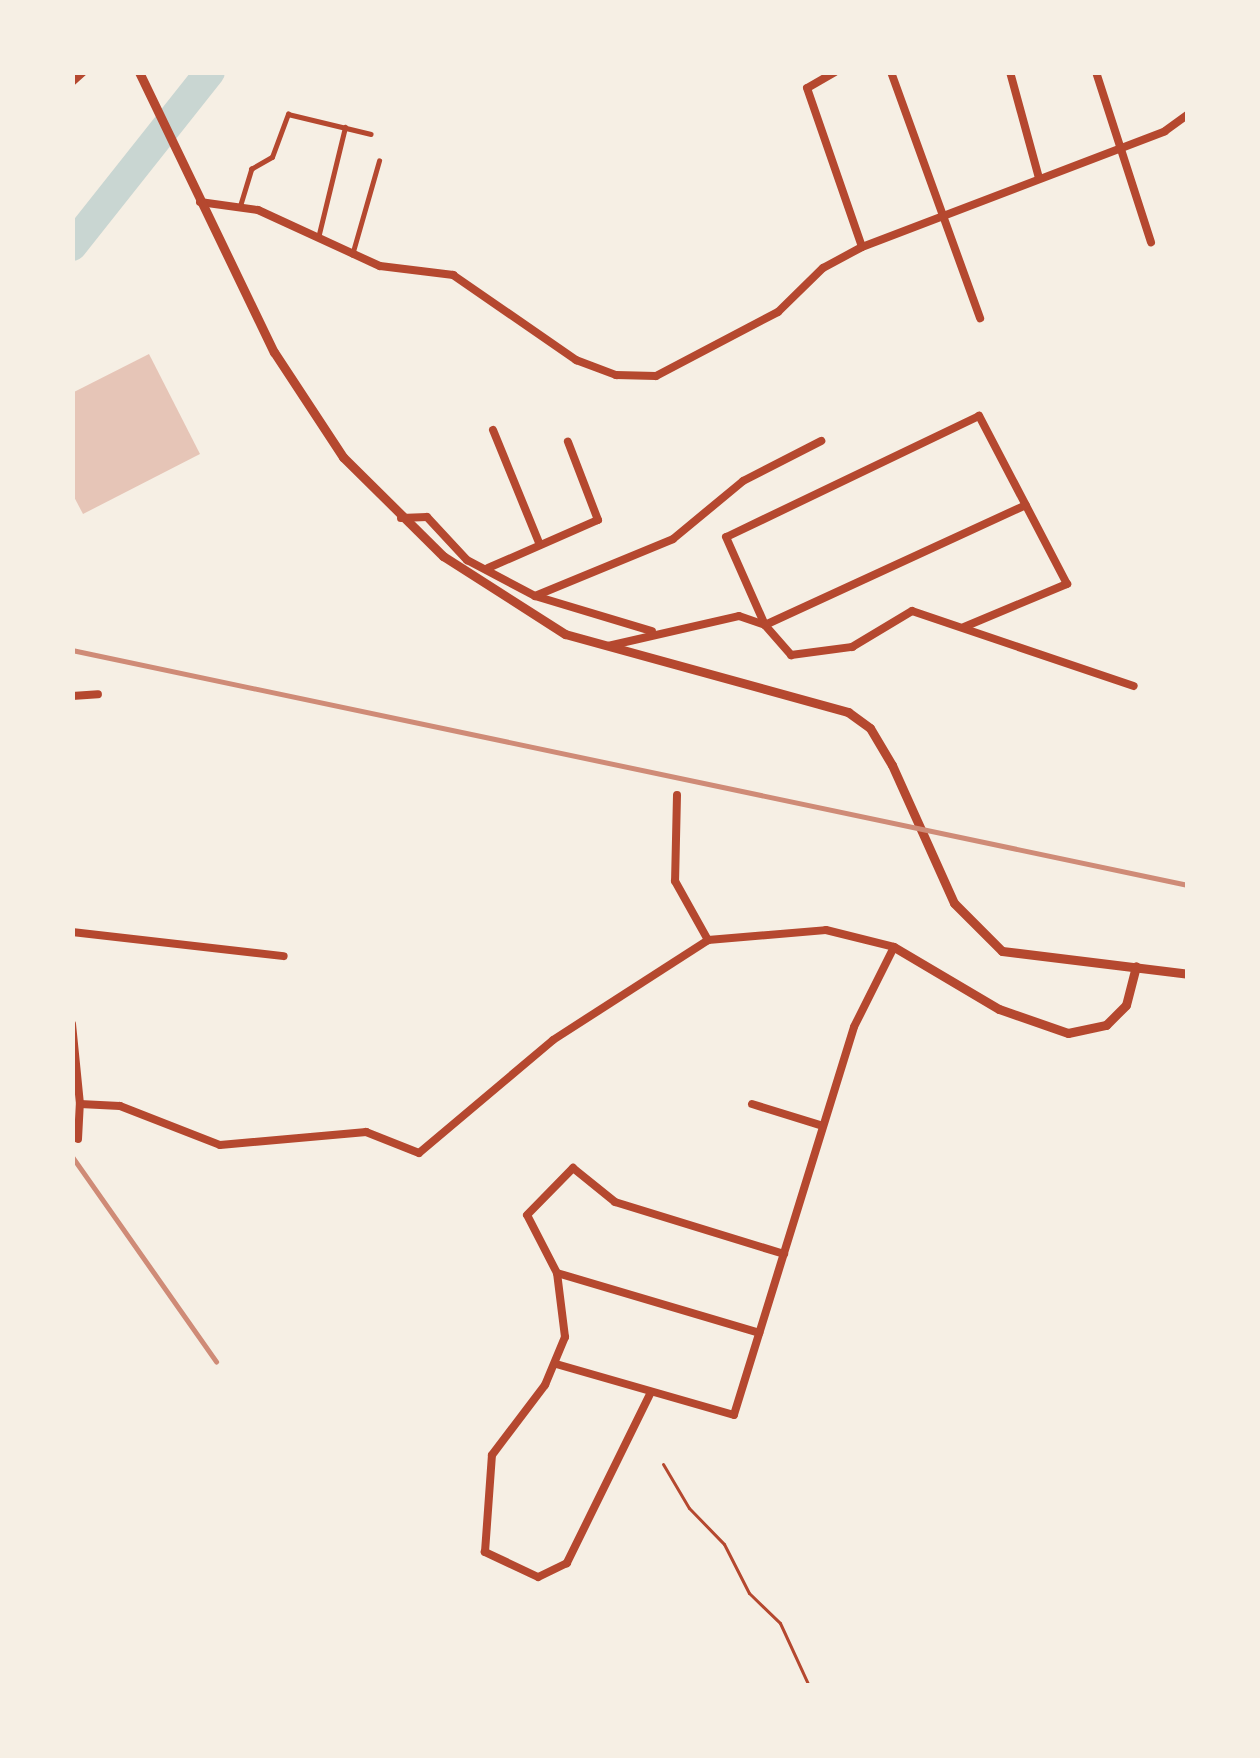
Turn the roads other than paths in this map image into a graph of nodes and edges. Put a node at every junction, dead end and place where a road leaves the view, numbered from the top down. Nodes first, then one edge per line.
1 (83, 72) edge
2 (139, 72) edge
3 (836, 72) edge
4 (891, 72) edge
5 (1010, 72) edge
6 (1096, 72) edge
7 (72, 82) edge
8 (1188, 114) edge
9 (344, 127) junction
10 (371, 134) dead end
11 (1119, 146) junction
12 (379, 161) dead end
13 (1039, 178) junction
14 (196, 197) junction
15 (240, 206) junction
16 (940, 218) junction
17 (317, 240) junction
18 (1151, 242) dead end
19 (862, 247) junction
20 (352, 255) junction
21 (980, 318) dead end
22 (493, 430) dead end
23 (821, 441) dead end
24 (568, 442) dead end
25 (1026, 505) junction
26 (400, 518) junction
27 (541, 545) junction
28 (487, 568) junction
29 (535, 596) junction
30 (765, 625) junction
31 (964, 627) junction
32 (656, 632) junction
33 (604, 648) junction
34 (1134, 686) dead end
35 (98, 694) dead end
36 (72, 695) edge
37 (677, 796) dead end
38 (72, 932) edge
39 (708, 940) junction
40 (894, 946) junction
41 (284, 956) dead end
42 (1136, 966) junction
43 (1188, 974) edge
44 (72, 1024) edge
45 (80, 1104) junction
46 (752, 1104) dead end
47 (823, 1126) junction
48 (78, 1139) dead end
49 (784, 1254) junction
50 (557, 1273) junction
51 (759, 1333) junction
52 (556, 1364) junction
53 (651, 1392) junction

1 - 7 street
2 - 14 street
3 - 19 street
4 - 16 street
5 - 13 street
6 - 11 street
8 - 11 street
9 - 10 lane
9 - 15 lane
9 - 17 lane
11 - 13 street
11 - 18 street
12 - 20 lane
13 - 16 street
14 - 15 street
14 - 26 street
15 - 17 street
16 - 19 street
16 - 21 street
17 - 20 street
19 - 20 street
22 - 27 street
23 - 29 street
24 - 27 street
25 - 30 street
25 - 30 street
25 - 31 street
26 - 28 street
26 - 33 street
27 - 28 street
28 - 29 street
29 - 32 street
30 - 31 street
30 - 32 street
31 - 34 street
32 - 33 street
33 - 42 street
35 - 36 street
37 - 39 street
38 - 41 street
39 - 40 street
39 - 45 street
40 - 42 street
40 - 47 street
42 - 43 street
44 - 45 street
45 - 48 street
46 - 47 street
47 - 49 street
49 - 50 street
49 - 51 street
50 - 51 street
50 - 52 street
51 - 53 street
52 - 53 street
52 - 53 street

